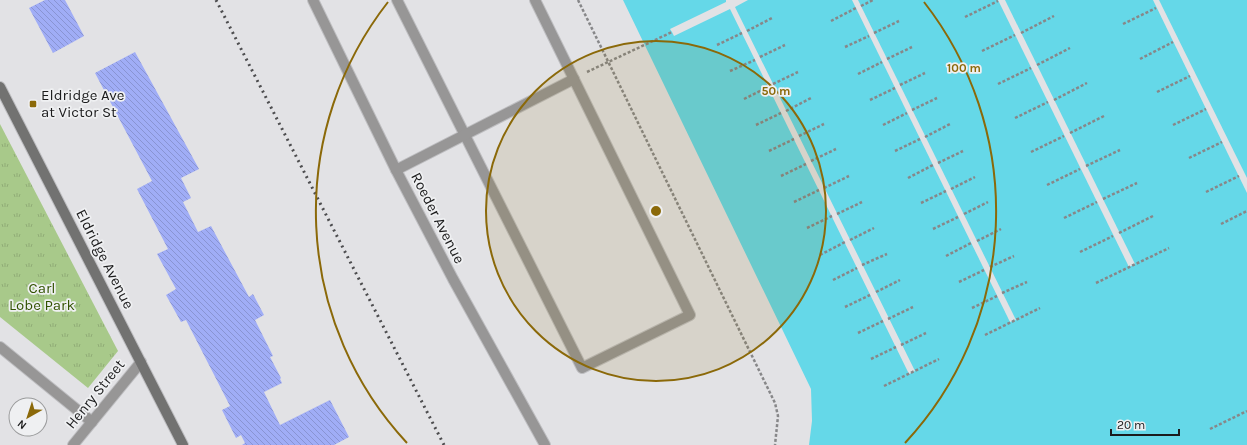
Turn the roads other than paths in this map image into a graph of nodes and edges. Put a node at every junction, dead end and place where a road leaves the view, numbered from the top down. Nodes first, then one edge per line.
1 (313, 0) edge
2 (397, 0) edge
3 (535, 0) edge
4 (574, 79) junction
5 (0, 89) edge
6 (465, 135) junction
7 (396, 170) junction
8 (0, 347) edge
9 (141, 362) junction
10 (92, 422) junction
11 (73, 445) edge
12 (183, 445) edge
13 (544, 445) edge

1 - 7 street, Roeder Avenue
2 - 6 street
3 - 4 street
4 - 6 street
4 - 6 street
5 - 9 main road, Eldridge Avenue
6 - 7 street
7 - 13 street, Roeder Avenue
8 - 10 street
9 - 10 street, Henry Street
9 - 12 main road, Eldridge Avenue
10 - 11 street, Henry Street

